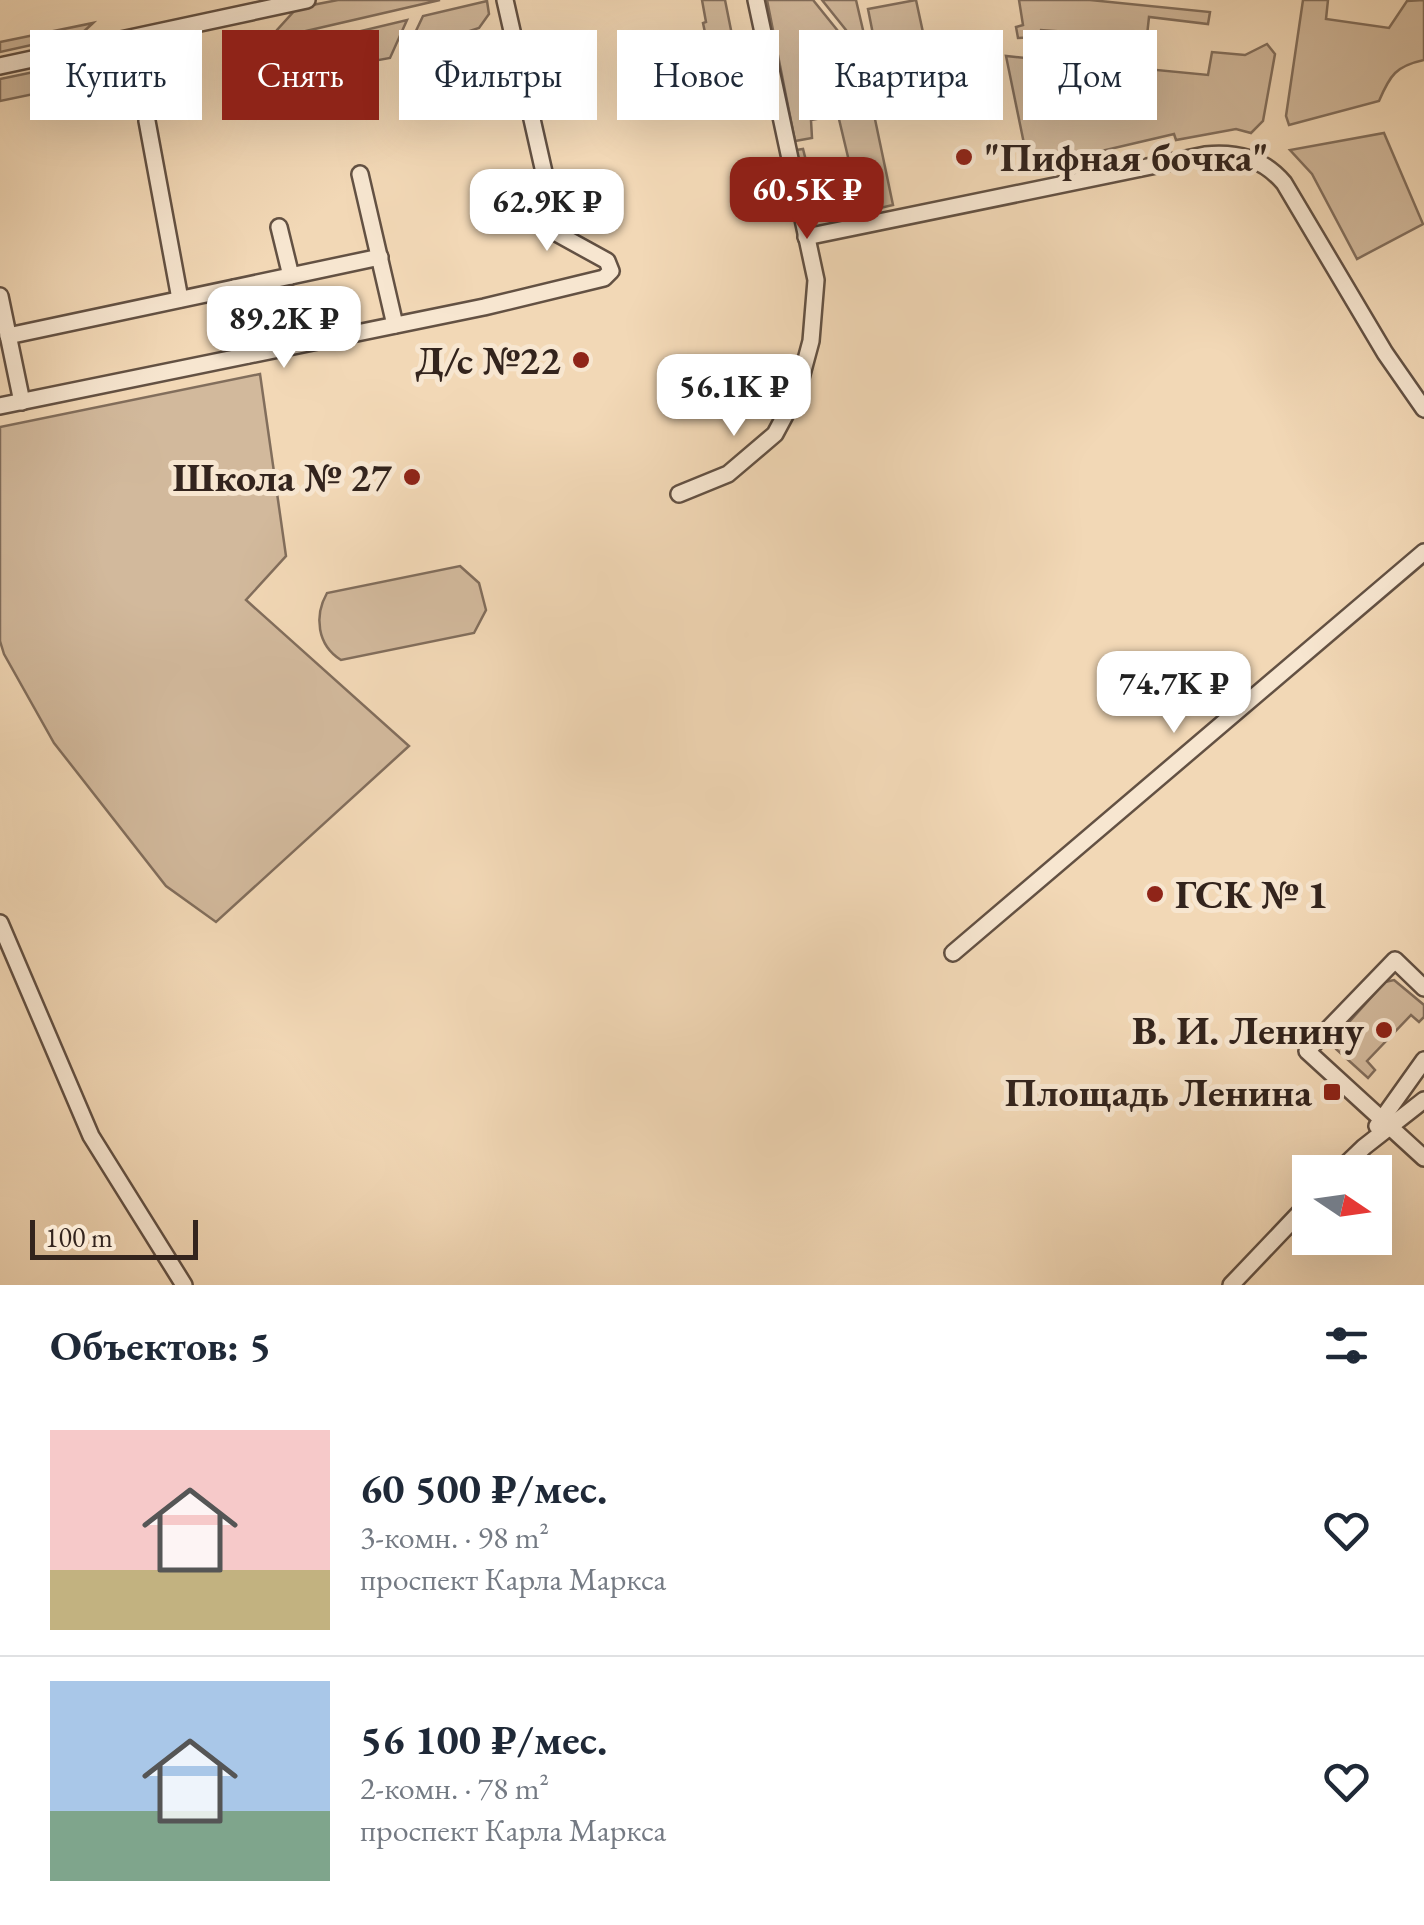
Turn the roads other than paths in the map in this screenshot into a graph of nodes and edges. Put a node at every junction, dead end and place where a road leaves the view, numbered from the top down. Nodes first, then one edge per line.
1 (308, 0) edge
2 (505, 0) edge
3 (756, 0) edge
4 (0, 66) edge
5 (147, 121) dead end
6 (360, 174) dead end
7 (797, 199) junction
8 (280, 227) dead end
9 (848, 228) junction
10 (806, 237) junction
11 (380, 257) junction
12 (291, 276) junction
13 (234, 288) junction
14 (0, 296) edge
15 (180, 300) junction
16 (395, 326) junction
17 (8, 336) junction
18 (248, 355) junction
19 (22, 402) junction
20 (0, 406) edge
21 (1424, 409) edge
22 (679, 494) dead end
23 (1424, 552) edge
24 (0, 922) edge
25 (953, 954) dead end
26 (1424, 988) edge
27 (1424, 1060) edge
28 (1424, 1100) edge
29 (1386, 1124) junction
30 (1356, 1155) edge
31 (1424, 1158) edge
32 (1292, 1221) edge
33 (184, 1285) edge
34 (1232, 1285) edge

1 - 4 street
2 - 16 street
3 - 7 street
5 - 15 street
6 - 11 street
7 - 9 street
7 - 10 street
8 - 12 street
9 - 10 street
9 - 21 street
10 - 22 street
11 - 12 street
11 - 16 street
12 - 13 street
13 - 15 street
13 - 18 street
14 - 17 street
15 - 17 street
16 - 18 street
17 - 19 street
18 - 19 street
19 - 20 street
23 - 25 street
24 - 33 street
26 - 29 street
27 - 29 street
28 - 29 street
29 - 30 street
29 - 31 street
32 - 34 street

